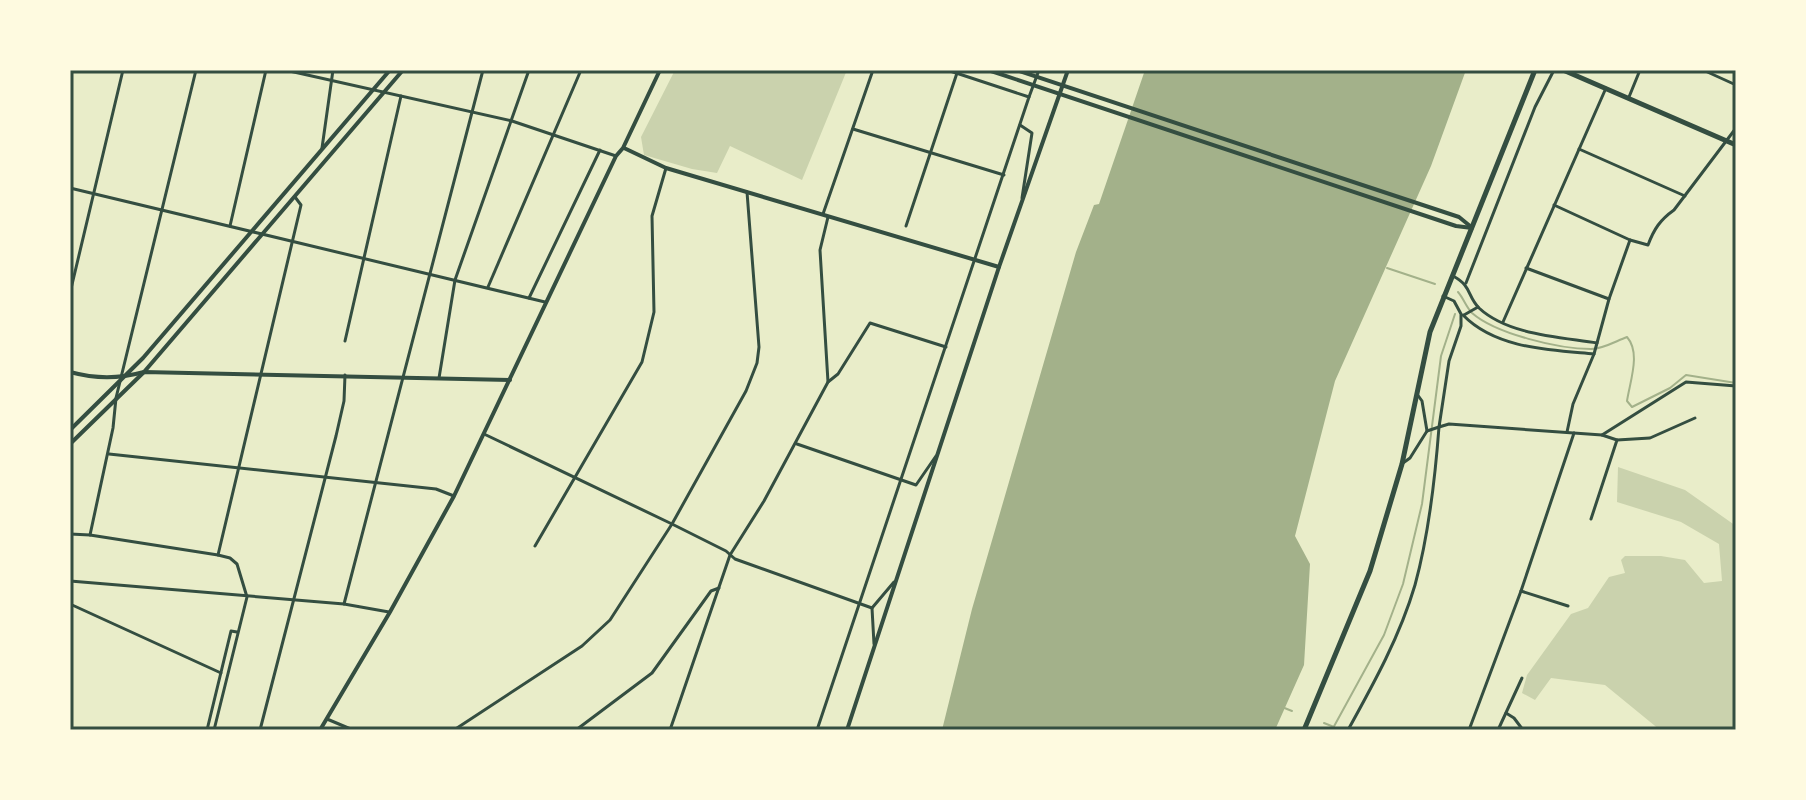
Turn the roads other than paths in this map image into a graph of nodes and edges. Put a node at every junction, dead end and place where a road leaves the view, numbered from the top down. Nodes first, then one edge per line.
1 (123, 70) edge
2 (196, 70) edge
3 (266, 70) edge
4 (285, 70) edge
5 (333, 70) edge
6 (390, 70) edge
7 (403, 70) edge
8 (483, 70) edge
9 (529, 70) edge
10 (581, 70) edge
11 (660, 70) edge
12 (873, 70) edge
13 (947, 70) edge
14 (988, 70) edge
15 (1016, 70) edge
16 (1039, 70) edge
17 (1068, 70) edge
18 (1535, 70) edge
19 (1554, 70) edge
20 (1563, 70) edge
21 (1640, 70) edge
22 (1703, 70) edge
23 (957, 73) junction
24 (330, 80) junction
25 (1061, 85) junction
26 (1736, 85) edge
27 (1606, 88) junction
28 (372, 90) junction
29 (384, 92) junction
30 (1058, 93) junction
31 (401, 96) junction
32 (1029, 97) junction
33 (1629, 97) junction
34 (473, 112) junction
35 (512, 121) junction
36 (1020, 125) junction
37 (1736, 128) edge
38 (853, 129) junction
39 (553, 134) junction
40 (1727, 141) junction
41 (1736, 145) edge
42 (623, 148) junction
43 (1579, 149) junction
44 (600, 150) junction
45 (321, 152) junction
46 (931, 153) junction
47 (616, 156) junction
48 (666, 168) junction
49 (1004, 175) junction
50 (70, 188) edge
51 (747, 192) junction
52 (93, 194) junction
53 (1685, 196) junction
54 (295, 197) junction
55 (1554, 205) junction
56 (1022, 208) junction
57 (162, 211) junction
58 (825, 216) junction
59 (230, 226) junction
60 (906, 226) dead end
61 (1473, 228) junction
62 (252, 232) junction
63 (263, 234) junction
64 (1630, 240) junction
65 (293, 241) junction
66 (364, 259) junction
67 (976, 260) junction
68 (999, 267) junction
69 (1526, 268) junction
70 (430, 274) junction
71 (1452, 275) junction
72 (455, 280) junction
73 (1466, 283) junction
74 (488, 288) junction
75 (70, 293) edge
76 (1443, 296) junction
77 (529, 298) junction
78 (1609, 299) junction
79 (546, 303) junction
80 (1476, 308) junction
81 (1463, 314) junction
82 (1503, 322) junction
83 (345, 341) dead end
84 (947, 347) junction
85 (1596, 348) junction
86 (70, 372) edge
87 (144, 372) junction
88 (261, 374) junction
89 (345, 375) junction
90 (403, 377) junction
91 (122, 378) junction
92 (439, 378) junction
93 (510, 380) junction
94 (828, 382) junction
95 (1736, 386) edge
96 (1417, 393) junction
97 (116, 398) junction
98 (1695, 418) dead end
99 (1438, 427) junction
100 (70, 430) edge
101 (1428, 431) junction
102 (1567, 432) junction
103 (1574, 433) junction
104 (484, 434) junction
105 (1602, 435) junction
106 (1617, 440) junction
107 (796, 443) junction
108 (70, 444) edge
109 (942, 446) junction
110 (108, 453) junction
111 (1402, 464) junction
112 (238, 468) junction
113 (326, 477) junction
114 (576, 477) junction
115 (902, 480) junction
116 (375, 483) junction
117 (454, 496) junction
118 (1591, 519) dead end
119 (672, 524) junction
120 (70, 534) edge
121 (90, 535) junction
122 (535, 546) dead end
123 (218, 555) junction
124 (730, 555) junction
125 (900, 575) junction
126 (70, 581) edge
127 (719, 588) junction
128 (1521, 591) junction
129 (247, 597) junction
130 (294, 600) junction
131 (860, 603) junction
132 (70, 604) edge
133 (344, 604) junction
134 (1568, 606) dead end
135 (872, 608) junction
136 (390, 612) junction
137 (239, 632) junction
138 (875, 647) junction
139 (221, 673) junction
140 (1522, 678) dead end
141 (1506, 713) junction
142 (327, 719) junction
143 (207, 730) edge
144 (214, 730) edge
145 (260, 730) edge
146 (320, 730) edge
147 (353, 730) edge
148 (454, 730) edge
149 (576, 730) edge
150 (670, 730) edge
151 (817, 730) edge
152 (847, 730) edge
153 (1304, 730) edge
154 (1348, 730) edge
155 (1469, 730) edge
156 (1498, 730) edge
157 (1523, 730) edge

1 - 52 street
2 - 57 street
3 - 59 street
4 - 24 street
5 - 24 street
6 - 28 street
7 - 29 street
8 - 34 street
9 - 35 street
10 - 39 street
11 - 42 street
12 - 38 street
13 - 23 street
14 - 30 street
15 - 25 street
16 - 32 street
17 - 25 street
18 - 61 main road
19 - 73 street
20 - 27 main road
21 - 33 street
22 - 26 street
23 - 32 street
23 - 46 street
24 - 28 street
24 - 45 street
25 - 30 street
25 - 61 street
27 - 33 main road
27 - 43 street
28 - 29 street
28 - 45 street
29 - 31 street
29 - 54 street
30 - 56 street
30 - 61 street
31 - 34 street
31 - 66 street
32 - 36 street
33 - 40 main road
34 - 35 street
34 - 70 street
35 - 39 street
35 - 72 street
36 - 49 street
36 - 56 street
37 - 40 street
38 - 46 street
38 - 58 street
39 - 44 street
39 - 74 street
40 - 41 main road
40 - 53 street
42 - 47 street
42 - 48 street
43 - 53 street
43 - 55 street
44 - 47 street
44 - 77 street
45 - 62 street
46 - 49 street
46 - 60 street
47 - 79 street
48 - 51 street
48 - 114 street
49 - 67 street
50 - 52 street
51 - 58 street
51 - 119 street
52 - 57 street
52 - 75 street
53 - 64 street
54 - 63 street
54 - 65 street
55 - 64 street
55 - 69 street
56 - 68 street
57 - 59 street
57 - 91 street
58 - 67 street
58 - 94 street
59 - 62 street
61 - 71 main road
62 - 63 street
62 - 91 street
63 - 65 street
63 - 87 street
64 - 78 street
65 - 66 street
65 - 88 street
66 - 70 street
66 - 83 street
67 - 68 street
67 - 84 street
68 - 109 street
69 - 78 street
69 - 82 street
70 - 72 street
70 - 90 street
71 - 73 street
71 - 76 main road
72 - 74 street
72 - 92 street
73 - 80 street
74 - 77 street
76 - 81 street
76 - 96 main road
77 - 79 street
78 - 85 street
79 - 93 street
80 - 81 street
80 - 82 street
81 - 85 street
81 - 99 street
82 - 85 street
84 - 94 street
84 - 115 street
85 - 102 street
86 - 91 street
87 - 88 street
87 - 91 street
87 - 97 street
88 - 89 street
88 - 112 street
89 - 90 street
89 - 113 street
90 - 92 street
90 - 116 street
91 - 97 street
91 - 100 street
92 - 93 street
93 - 104 street
94 - 107 street
95 - 105 street
96 - 101 street
96 - 111 main road
97 - 108 street
97 - 110 street
98 - 106 street
99 - 101 street
99 - 102 street
99 - 154 street
101 - 111 street
102 - 103 street
103 - 105 street
103 - 128 street
104 - 114 street
104 - 117 street
105 - 106 street
106 - 118 street
107 - 115 street
107 - 124 street
109 - 115 street
109 - 125 street
110 - 112 street
110 - 121 street
111 - 153 main road
112 - 113 street
112 - 123 street
113 - 116 street
113 - 130 street
114 - 119 street
114 - 122 street
115 - 131 street
116 - 117 street
116 - 133 street
117 - 136 street
119 - 124 street
119 - 148 street
120 - 121 street
121 - 123 street
123 - 129 street
124 - 127 street
124 - 131 street
125 - 135 street
125 - 138 street
126 - 129 street
127 - 149 street
127 - 150 street
128 - 134 street
128 - 155 street
129 - 130 street
129 - 137 street
130 - 133 street
130 - 145 street
131 - 135 street
131 - 151 street
132 - 139 street
133 - 136 street
135 - 138 street
136 - 142 street
137 - 139 street
137 - 144 street
138 - 152 street
139 - 143 street
140 - 141 street
141 - 156 street
141 - 157 street
142 - 146 street
142 - 147 street

